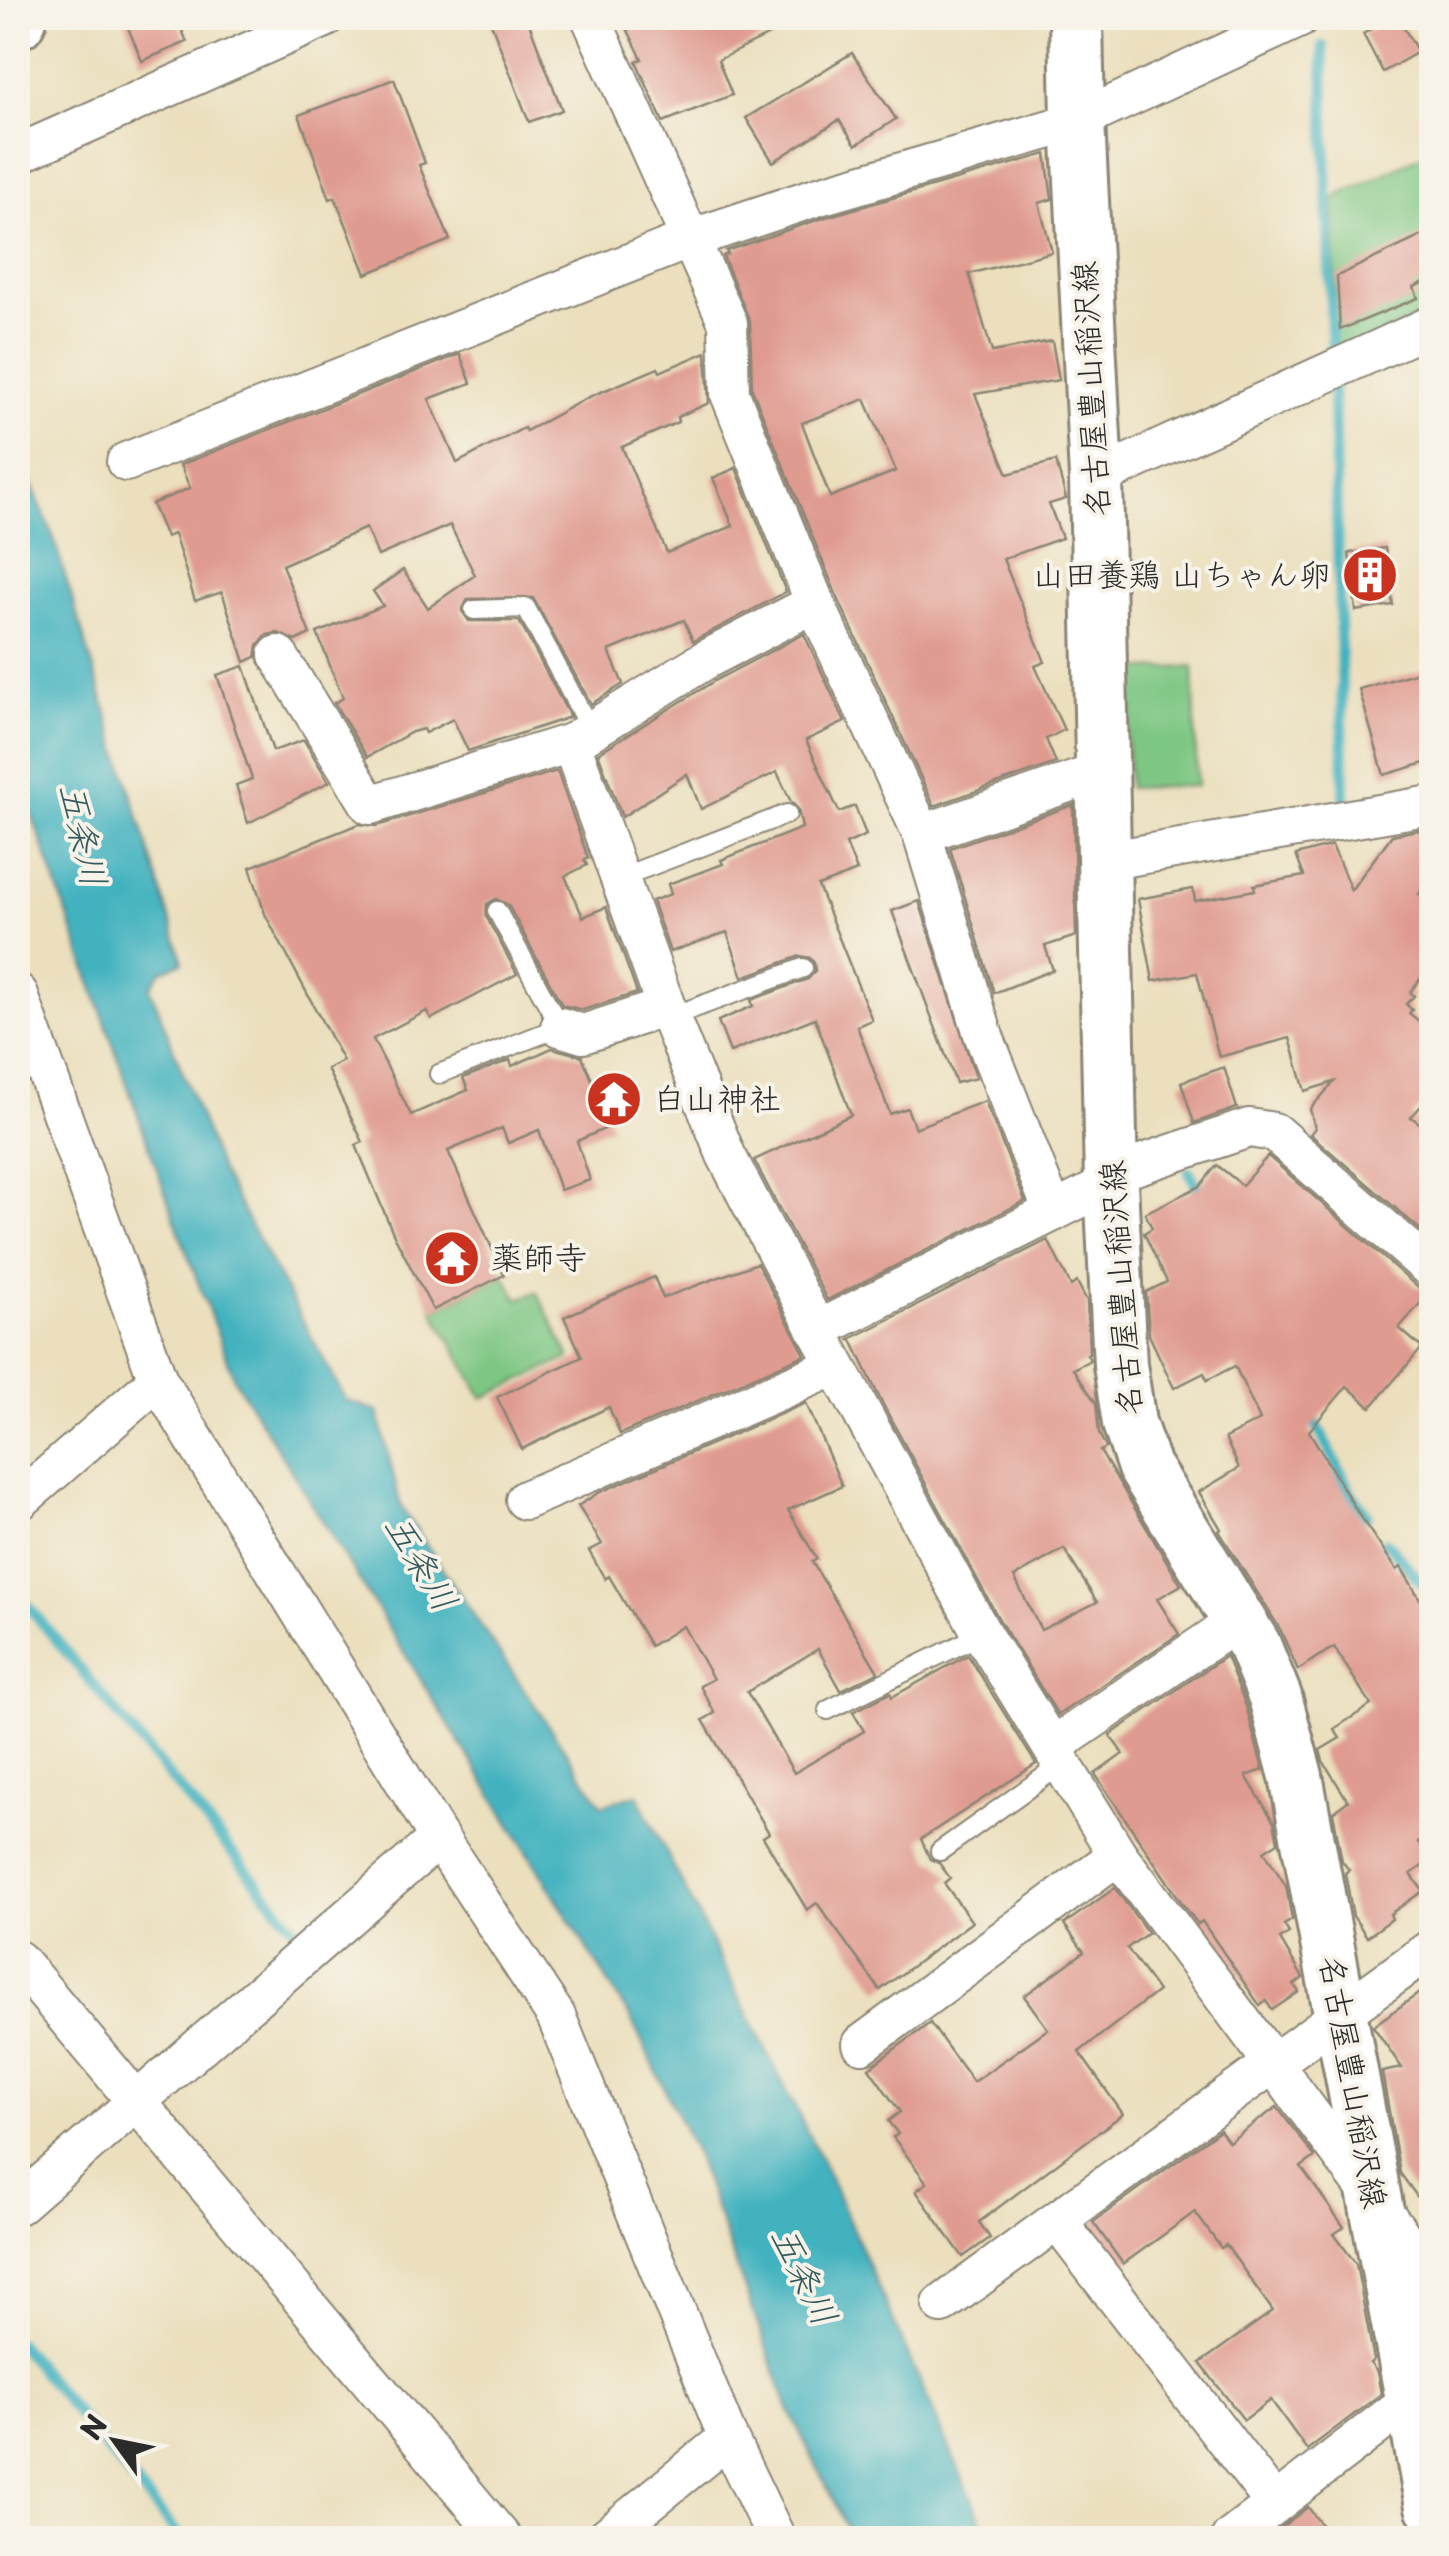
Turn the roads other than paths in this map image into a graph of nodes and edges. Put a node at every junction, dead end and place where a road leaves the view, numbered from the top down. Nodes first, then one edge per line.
1 (325, 18) edge
2 (591, 18) edge
3 (1076, 18) edge
4 (1300, 18) edge
5 (1078, 121) junction
6 (18, 154) edge
7 (690, 239) junction
8 (1432, 325) edge
9 (126, 462) dead end
10 (1096, 478) junction
11 (814, 603) junction
12 (474, 610) dead end
13 (278, 654) dead end
14 (581, 737) junction
15 (1102, 771) junction
16 (1429, 808) edge
17 (788, 814) dead end
18 (922, 834) junction
19 (1104, 862) junction
20 (620, 878) junction
21 (497, 911) dead end
22 (802, 968) dead end
23 (18, 992) edge
24 (668, 1012) junction
25 (560, 1027) junction
26 (25, 1045) edge
27 (439, 1074) dead end
28 (1111, 1179) junction
29 (1053, 1212) junction
30 (1432, 1270) edge
31 (817, 1330) junction
32 (836, 1366) junction
33 (158, 1380) junction
34 (525, 1500) dead end
35 (18, 1502) edge
36 (1239, 1620) junction
37 (982, 1634) junction
38 (828, 1710) dead end
39 (1057, 1756) junction
40 (439, 1838) junction
41 (940, 1851) dead end
42 (1118, 1855) junction
43 (1429, 1955) edge
44 (18, 1960) edge
45 (1342, 2011) junction
46 (862, 2044) dead end
47 (1274, 2064) junction
48 (136, 2101) junction
49 (1372, 2199) junction
50 (18, 2204) edge
51 (1058, 2222) junction
52 (1432, 2277) edge
53 (942, 2304) dead end
54 (1410, 2400) junction
55 (728, 2438) junction
56 (1275, 2504) junction
57 (1432, 2506) edge
58 (502, 2538) edge
59 (605, 2538) edge
60 (776, 2538) edge
61 (1231, 2538) edge

1 - 6 street
2 - 7 street
3 - 5 main road, 名古屋豊山稲沢線
4 - 5 street
5 - 7 street
5 - 10 main road, 名古屋豊山稲沢線
7 - 9 street
7 - 11 street
8 - 10 street
10 - 15 main road, 名古屋豊山稲沢線
11 - 14 street
11 - 18 street
12 - 14 lane
13 - 14 street
14 - 20 street
15 - 18 street
15 - 19 main road, 名古屋豊山稲沢線
16 - 19 street
17 - 20 lane
18 - 29 street
19 - 28 main road, 名古屋豊山稲沢線
20 - 24 street
21 - 25 lane
22 - 24 lane
23 - 26 street
24 - 25 street
24 - 31 street
25 - 27 lane
26 - 33 street
28 - 29 street
28 - 30 street
28 - 36 main road, 名古屋豊山稲沢線
29 - 31 street
31 - 32 street
32 - 34 street
32 - 37 street
33 - 35 street
33 - 40 street
36 - 39 street
36 - 45 main road, 名古屋豊山稲沢線
37 - 38 lane
37 - 39 street
39 - 41 lane
39 - 42 street
40 - 48 street
40 - 55 street
42 - 46 street
42 - 47 street
43 - 45 street
44 - 48 street
45 - 47 street
45 - 49 main road, 名古屋豊山稲沢線
47 - 49 street
47 - 51 street
48 - 50 street
48 - 58 street
49 - 52 street
49 - 54 main road, 名古屋豊山稲沢線
51 - 53 street
51 - 56 street
54 - 56 street
54 - 57 main road, 名古屋豊山稲沢線
55 - 59 street
55 - 60 street
56 - 61 street

